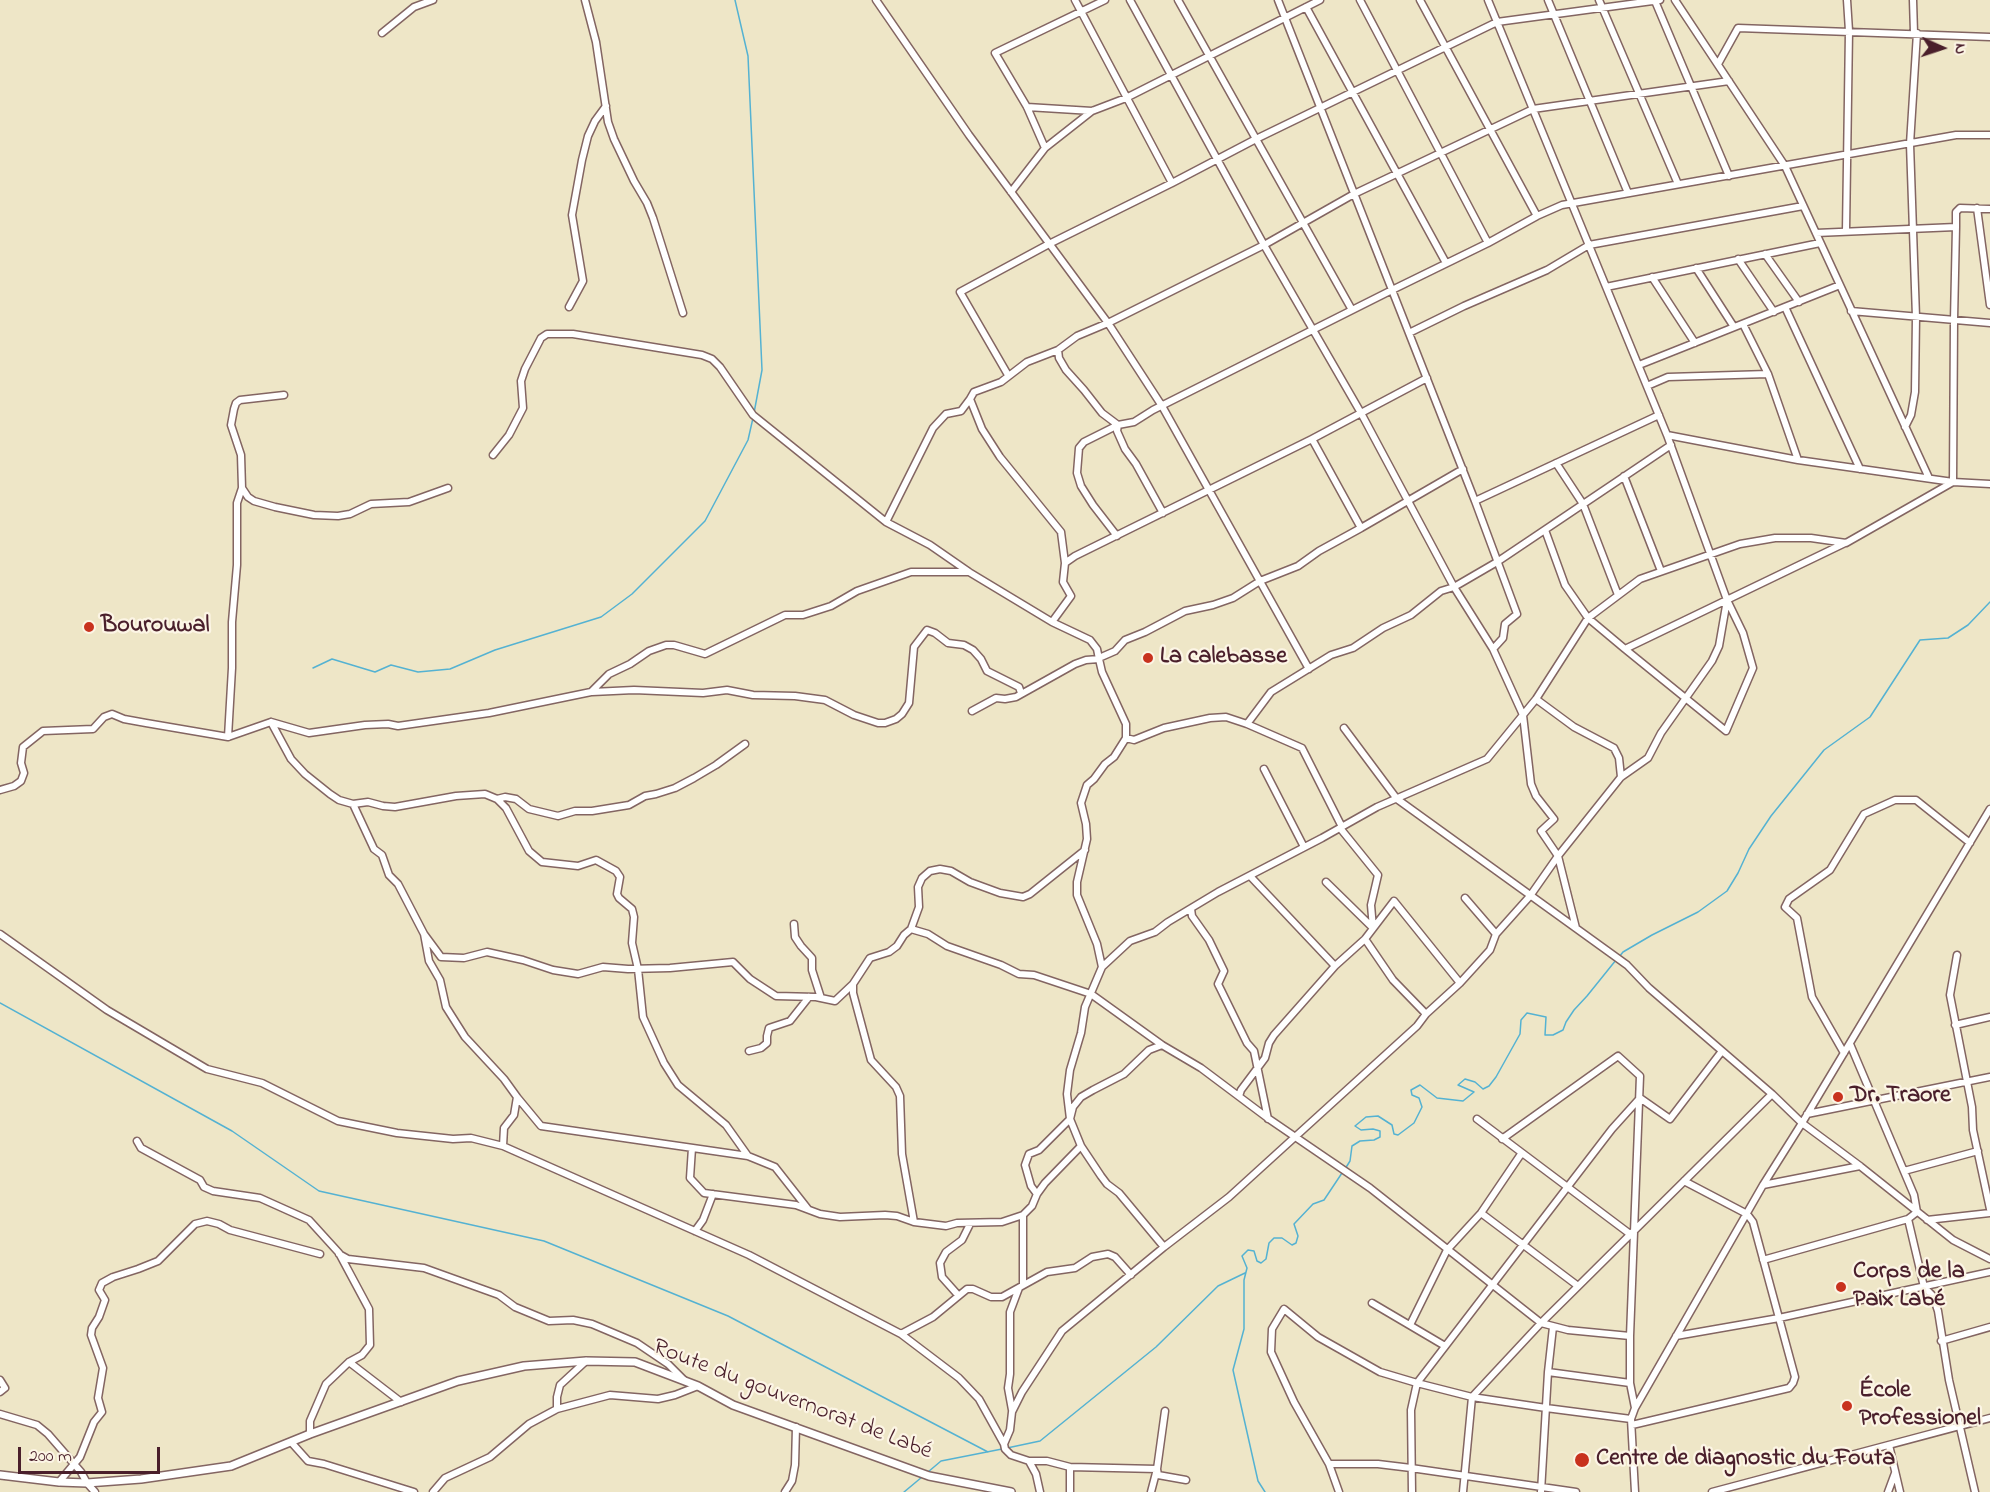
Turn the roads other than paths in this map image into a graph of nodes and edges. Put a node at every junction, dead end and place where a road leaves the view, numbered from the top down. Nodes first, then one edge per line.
1 (433, 0) edge
2 (585, 0) edge
3 (876, 0) edge
4 (1075, 0) edge
5 (1105, 0) edge
6 (1130, 0) edge
7 (1178, 0) edge
8 (1278, 0) edge
9 (1320, 0) edge
10 (1360, 0) edge
11 (1420, 0) edge
12 (1488, 0) edge
13 (1548, 0) edge
14 (1599, 0) edge
15 (1660, 0) edge
16 (1675, 0) edge
17 (1847, 0) edge
18 (1913, 0) edge
19 (1655, 1) edge
20 (1306, 7) junction
21 (1603, 8) junction
22 (1082, 13) junction
23 (1554, 14) junction
24 (1285, 18) junction
25 (1497, 22) junction
26 (1849, 31) junction
27 (382, 33) dead end
28 (1916, 33) junction
29 (1990, 37) edge
30 (1445, 46) junction
31 (1209, 56) junction
32 (1718, 64) junction
33 (1397, 70) junction
34 (1171, 75) junction
35 (1729, 81) junction
36 (1691, 87) junction
37 (1352, 91) junction
38 (1640, 94) junction
39 (1126, 98) junction
40 (1590, 101) junction
41 (606, 106) junction
42 (1027, 107) junction
43 (1320, 107) junction
44 (1533, 109) junction
45 (1092, 111) junction
46 (1491, 130) junction
47 (1990, 135) edge
48 (1256, 139) junction
49 (1910, 144) junction
50 (1045, 148) junction
51 (1441, 153) junction
52 (1847, 155) junction
53 (1217, 159) junction
54 (1785, 166) junction
55 (1397, 174) junction
56 (1729, 176) junction
57 (1173, 183) junction
58 (1678, 184) junction
59 (1011, 192) junction
60 (1628, 193) junction
61 (1354, 194) junction
62 (1572, 203) junction
63 (1803, 206) junction
64 (1977, 208) junction
65 (1990, 209) edge
66 (1537, 216) junction
67 (1304, 224) junction
68 (1956, 227) junction
69 (1914, 229) junction
70 (1846, 231) junction
71 (1815, 233) junction
72 (1488, 243) junction
73 (1820, 243) junction
74 (1049, 244) junction
75 (1264, 245) junction
76 (1589, 245) junction
77 (1765, 254) junction
78 (1738, 260) junction
79 (1446, 264) junction
80 (1696, 268) junction
81 (1652, 277) junction
82 (1840, 285) junction
83 (1606, 286) junction
84 (1392, 290) junction
85 (1799, 302) junction
86 (1990, 305) edge
87 (568, 307) dead end
88 (1785, 307) junction
89 (1352, 310) junction
90 (1851, 311) junction
91 (1774, 312) junction
92 (683, 313) dead end
93 (1916, 317) junction
94 (1954, 320) junction
95 (1108, 323) junction
96 (1990, 323) edge
97 (1743, 324) junction
98 (1734, 327) junction
99 (1312, 330) junction
100 (1409, 333) junction
101 (1695, 343) junction
102 (1058, 350) junction
103 (1639, 365) junction
104 (1768, 374) junction
105 (1008, 375) junction
106 (1427, 378) junction
107 (1647, 386) junction
108 (284, 394) dead end
109 (970, 399) junction
110 (1162, 406) junction
111 (1361, 413) junction
112 (1659, 415) junction
113 (1118, 425) junction
114 (1905, 427) junction
115 (1667, 435) junction
116 (1312, 439) junction
117 (1671, 445) junction
118 (493, 455) dead end
119 (1798, 460) junction
120 (1556, 463) junction
121 (1860, 469) junction
122 (1462, 470) junction
123 (1624, 476) junction
124 (1929, 478) junction
125 (1953, 482) junction
126 (1990, 484) edge
127 (242, 488) junction
128 (448, 488) dead end
129 (1209, 491) junction
130 (1407, 501) junction
131 (1475, 501) junction
132 (1582, 504) junction
133 (1163, 513) junction
134 (886, 522) junction
135 (1361, 528) junction
136 (1545, 530) junction
137 (1117, 536) junction
138 (1846, 543) junction
139 (1711, 552) junction
140 (1497, 562) junction
141 (1065, 563) junction
142 (1661, 571) junction
143 (969, 572) junction
144 (1260, 580) junction
145 (1454, 586) junction
146 (1618, 595) junction
147 (1727, 600) junction
148 (1588, 618) junction
149 (1052, 622) junction
150 (1493, 649) junction
151 (1625, 649) junction
152 (1099, 658) junction
153 (1309, 669) junction
154 (591, 692) junction
155 (1021, 693) junction
156 (1536, 699) junction
157 (1687, 699) junction
158 (972, 711) dead end
159 (1523, 716) junction
160 (271, 722) junction
161 (1246, 724) junction
162 (1344, 728) dead end
163 (228, 737) junction
164 (1126, 738) junction
165 (745, 744) dead end
166 (1264, 769) dead end
167 (1622, 777) junction
168 (0, 790) edge
169 (497, 799) junction
170 (1397, 799) junction
171 (353, 804) junction
172 (1990, 809) edge
173 (1341, 828) junction
174 (1970, 843) junction
175 (1304, 847) junction
176 (1085, 850) junction
177 (1558, 855) junction
178 (1250, 876) junction
179 (1326, 882) dead end
180 (1530, 896) junction
181 (1465, 898) dead end
182 (1191, 909) junction
183 (794, 924) dead end
184 (1373, 928) junction
185 (1576, 928) junction
186 (911, 929) junction
187 (0, 934) edge
188 (424, 934) junction
189 (1496, 934) junction
190 (1365, 939) junction
191 (1957, 955) dead end
192 (1335, 966) junction
193 (1102, 967) junction
194 (638, 969) junction
195 (1460, 983) junction
196 (853, 984) junction
197 (1091, 994) junction
198 (809, 997) junction
199 (821, 998) junction
200 (1426, 1014) junction
201 (1990, 1017) edge
202 (1955, 1025) junction
203 (1850, 1044) junction
204 (1162, 1045) junction
205 (749, 1051) dead end
206 (1722, 1051) junction
207 (1844, 1053) junction
208 (1257, 1068) junction
209 (1990, 1077) edge
210 (1966, 1082) junction
211 (1772, 1094) junction
212 (1239, 1096) junction
213 (517, 1098) junction
214 (1640, 1098) junction
215 (1875, 1101) junction
216 (1807, 1114) junction
217 (1070, 1119) junction
218 (1269, 1119) junction
219 (1476, 1119) dead end
220 (1802, 1123) junction
221 (1294, 1136) junction
222 (1502, 1139) junction
223 (137, 1141) dead end
224 (503, 1146) junction
225 (1081, 1146) junction
226 (692, 1148) junction
227 (1978, 1151) junction
228 (1521, 1154) junction
229 (748, 1156) junction
230 (1860, 1166) junction
231 (1904, 1171) junction
232 (1684, 1181) junction
233 (1763, 1185) junction
234 (1567, 1186) junction
235 (713, 1194) junction
236 (1036, 1194) junction
237 (810, 1210) junction
238 (1990, 1211) edge
239 (1917, 1212) junction
240 (1481, 1213) junction
241 (1023, 1215) junction
242 (1747, 1215) junction
243 (1908, 1219) junction
244 (1927, 1220) junction
245 (914, 1222) junction
246 (970, 1224) junction
247 (694, 1231) junction
248 (1632, 1233) junction
249 (1523, 1245) junction
250 (1164, 1247) junction
251 (1447, 1250) junction
252 (320, 1254) dead end
253 (339, 1254) junction
254 (1990, 1259) edge
255 (1763, 1260) junction
256 (1990, 1272) edge
257 (1131, 1275) junction
258 (1493, 1285) junction
259 (1578, 1286) junction
260 (1021, 1287) junction
261 (1924, 1287) junction
262 (958, 1295) junction
263 (1372, 1304) dead end
264 (1779, 1318) junction
265 (1541, 1323) junction
266 (1410, 1325) junction
267 (1553, 1327) junction
268 (1990, 1327) edge
269 (901, 1334) junction
270 (1630, 1336) junction
271 (1676, 1336) junction
272 (1941, 1341) junction
273 (1445, 1346) junction
274 (586, 1361) junction
275 (349, 1362) junction
276 (1548, 1372) junction
277 (0, 1380) edge
278 (687, 1382) junction
279 (1417, 1383) junction
280 (1630, 1383) junction
281 (698, 1386) junction
282 (0, 1392) edge
283 (1472, 1396) junction
284 (401, 1402) junction
285 (1546, 1408) junction
286 (1635, 1408) junction
287 (557, 1409) junction
288 (1165, 1411) dead end
289 (1012, 1412) junction
290 (0, 1414) edge
291 (1990, 1418) edge
292 (1632, 1422) junction
293 (1960, 1426) junction
294 (796, 1427) junction
295 (310, 1434) junction
296 (291, 1442) junction
297 (1004, 1444) junction
298 (1889, 1445) junction
299 (1029, 1461) junction
300 (74, 1464) junction
301 (1329, 1464) junction
302 (1070, 1467) junction
303 (1157, 1468) junction
304 (1411, 1468) junction
305 (1896, 1473) junction
306 (0, 1474) edge
307 (1463, 1476) junction
308 (1186, 1480) dead end
309 (59, 1482) junction
310 (87, 1483) junction
311 (1541, 1490) edge
312 (95, 1492) edge
313 (414, 1492) edge
314 (433, 1492) edge
315 (785, 1492) edge
316 (1011, 1492) edge
317 (1040, 1492) edge
318 (1070, 1492) edge
319 (1150, 1492) edge
320 (1339, 1492) edge
321 (1412, 1492) edge
322 (1463, 1492) edge
323 (1576, 1492) edge
324 (1635, 1492) edge
325 (1712, 1492) edge
326 (1888, 1492) edge
327 (1900, 1492) edge
328 (1975, 1492) edge

1 - 27 street
2 - 41 street
3 - 59 street
4 - 22 street
5 - 22 street
6 - 34 street
7 - 31 street
8 - 24 street
9 - 20 street
10 - 33 street
11 - 30 street
12 - 25 street
13 - 23 street
14 - 21 street
15 - 19 street
16 - 32 street
17 - 26 street
18 - 28 street
19 - 21 street
19 - 36 street
20 - 24 street
20 - 37 street
21 - 23 street
21 - 38 street
22 - 39 street
22 - 42 street
23 - 25 street
23 - 40 street
24 - 31 street
24 - 43 street
25 - 30 street
25 - 44 street
26 - 28 street
26 - 32 street
26 - 52 street
28 - 29 street
28 - 49 street
30 - 33 street
30 - 46 street
31 - 34 street
31 - 48 street
32 - 35 street
33 - 37 street
33 - 51 street
34 - 39 street
34 - 53 street
35 - 36 street
35 - 54 street
36 - 38 street
36 - 56 street
37 - 43 street
37 - 55 street
38 - 40 street
38 - 58 street
39 - 45 street
39 - 57 street
40 - 44 street
40 - 60 street
41 - 87 street
41 - 92 street
42 - 45 street
42 - 50 street
43 - 48 street
43 - 61 street
44 - 46 street
44 - 62 street
45 - 50 street
46 - 51 street
46 - 66 street
47 - 49 street
48 - 53 street
48 - 67 street
49 - 52 street
49 - 69 street
50 - 59 street
51 - 55 street
51 - 72 street
52 - 54 street
52 - 70 street
53 - 57 street
53 - 75 street
54 - 56 street
54 - 63 street
55 - 61 street
55 - 79 street
56 - 58 street
57 - 74 street
58 - 60 street
59 - 74 street
60 - 62 street
61 - 67 street
61 - 84 street
62 - 66 street
62 - 76 street
63 - 71 street
63 - 76 street
64 - 65 street
64 - 68 street
64 - 86 street
66 - 72 street
67 - 75 street
67 - 89 street
68 - 69 street
68 - 94 street
69 - 70 street
69 - 93 street
70 - 71 street
71 - 73 street
72 - 79 street
73 - 77 street
73 - 82 street
74 - 95 street
74 - 105 street
75 - 95 street
75 - 99 street
76 - 83 street
76 - 100 street
77 - 78 street
77 - 85 street
78 - 80 street
78 - 91 street
79 - 84 street
80 - 81 street
80 - 98 street
81 - 83 street
81 - 101 street
82 - 85 street
82 - 90 street
83 - 103 street
84 - 89 street
84 - 100 street
85 - 88 street
88 - 91 street
88 - 121 street
89 - 99 street
90 - 93 street
90 - 114 street
91 - 97 street
93 - 94 street
93 - 114 street
94 - 96 street
94 - 125 street
95 - 102 street
95 - 110 street
97 - 98 street
97 - 104 street
98 - 101 street
99 - 110 street
99 - 111 street
100 - 106 street
101 - 103 street
102 - 105 street
102 - 113 street
103 - 107 street
104 - 107 street
104 - 119 street
105 - 109 street
106 - 111 street
106 - 122 street
107 - 112 street
108 - 127 street
109 - 134 street
109 - 141 street
110 - 113 street
110 - 129 street
111 - 116 street
111 - 130 street
112 - 115 street
112 - 120 street
113 - 133 street
113 - 137 street
114 - 124 street
115 - 117 street
115 - 119 street
116 - 129 street
116 - 135 street
117 - 123 street
117 - 139 street
118 - 134 street
119 - 121 street
120 - 131 street
120 - 132 street
121 - 124 street
122 - 130 street
122 - 131 street
123 - 132 street
123 - 142 street
124 - 125 street
125 - 126 street
125 - 138 street
127 - 128 street
127 - 163 street
129 - 133 street
129 - 144 street
130 - 135 street
130 - 145 street
131 - 140 street
132 - 136 street
132 - 146 street
133 - 137 street
134 - 143 street
135 - 144 street
136 - 140 street
136 - 148 street
137 - 141 street
138 - 139 street
138 - 147 street
139 - 142 street
139 - 147 street
140 - 145 street
140 - 150 street
141 - 149 street
142 - 146 street
143 - 149 street
143 - 154 street
144 - 152 street
144 - 153 street
145 - 150 street
145 - 153 street
146 - 148 street
147 - 151 street
147 - 157 street
147 - 157 street
148 - 151 street
148 - 156 street
149 - 152 street
150 - 159 street
151 - 157 street
152 - 155 street
152 - 164 street
153 - 161 street
154 - 155 street
154 - 160 street
155 - 158 street
156 - 159 street
156 - 167 street
157 - 167 street
159 - 170 street
159 - 177 street
160 - 163 street
160 - 171 street
161 - 164 street
161 - 173 street
162 - 170 street
163 - 168 street
164 - 176 street
165 - 169 street
166 - 175 street
167 - 177 street
169 - 171 street
169 - 194 street
170 - 173 street
170 - 180 street
171 - 188 street
172 - 174 street
173 - 175 street
173 - 184 street
174 - 203 street
174 - 207 street
175 - 178 street
176 - 186 street
176 - 193 street
177 - 180 street
177 - 185 street
178 - 182 street
178 - 192 street
179 - 184 street
180 - 185 street
180 - 189 street
181 - 189 street
182 - 193 street
182 - 208 street
183 - 199 street
184 - 190 street
184 - 195 street
185 - 206 street
186 - 196 street
186 - 197 street
187 - 224 street
188 - 194 street
188 - 213 street
189 - 195 street
190 - 192 street
190 - 200 street
191 - 202 street
192 - 208 street
193 - 197 street
194 - 198 street
194 - 229 street
195 - 200 street
196 - 199 street
196 - 245 street
197 - 204 street
197 - 217 street
198 - 199 street
198 - 205 street
200 - 221 street
201 - 202 street
202 - 210 street
203 - 207 street
203 - 215 street
204 - 212 street
204 - 217 street
206 - 211 street
206 - 214 street
207 - 216 street
208 - 212 street
208 - 218 street
209 - 210 street
210 - 215 street
210 - 227 street
211 - 220 street
211 - 232 street
212 - 218 street
213 - 224 street
213 - 226 street
214 - 222 street
214 - 234 street
214 - 248 street
215 - 216 street
215 - 231 street
216 - 220 street
217 - 225 street
217 - 236 street
218 - 221 street
219 - 222 street
220 - 230 street
220 - 233 street
221 - 250 street
221 - 251 street
222 - 228 street
223 - 253 street
224 - 247 street
225 - 236 street
225 - 250 street
226 - 229 street
226 - 235 street
227 - 231 street
227 - 238 street
228 - 234 street
228 - 240 street
229 - 237 street
230 - 233 street
230 - 239 street
231 - 239 street
232 - 242 street
232 - 248 street
233 - 242 street
234 - 248 street
234 - 249 street
235 - 237 street
235 - 247 street
236 - 241 street
237 - 245 street
238 - 244 street
239 - 243 street
239 - 244 street
240 - 249 street
240 - 251 street
241 - 246 street
241 - 260 street
242 - 255 street
242 - 271 street
243 - 255 street
243 - 261 street
244 - 254 street
245 - 246 street
246 - 262 street
247 - 269 street
248 - 259 street
248 - 270 street
249 - 258 street
249 - 259 street
250 - 257 street
251 - 258 street
251 - 266 street
252 - 300 street
253 - 275 street
253 - 278 street
255 - 264 street
256 - 261 street
257 - 260 street
257 - 289 street
258 - 265 street
258 - 273 street
259 - 265 street
260 - 262 street
260 - 289 street
261 - 264 street
261 - 272 street
262 - 269 street
263 - 266 street
264 - 271 street
264 - 292 street
265 - 267 street
265 - 283 street
266 - 273 street
267 - 270 street
267 - 276 street
268 - 272 street
269 - 297 street
270 - 280 street
271 - 286 street
272 - 293 street
273 - 279 street
274 - 278 street, Route du gouvernorat de Labé
274 - 284 street, Route du gouvernorat de Labé
274 - 287 street
275 - 284 street
275 - 295 street
276 - 280 street
276 - 285 street
277 - 282 street
278 - 281 street, Route du gouvernorat de Labé
279 - 283 street
279 - 301 street
279 - 304 street
280 - 286 street
281 - 287 street
281 - 294 street, Route du gouvernorat de Labé
283 - 285 street
283 - 307 street
284 - 295 street, Route du gouvernorat de Labé
285 - 292 street
285 - 311 street
286 - 292 street
287 - 314 street
288 - 303 street
289 - 297 street
290 - 300 street
291 - 293 street
292 - 324 street
293 - 298 street
293 - 328 street
294 - 315 street
294 - 316 street, Route du gouvernorat de Labé
295 - 296 street, Route du gouvernorat de Labé
296 - 310 street, Route du gouvernorat de Labé
296 - 313 street
297 - 299 street
298 - 305 street
298 - 325 street
299 - 302 street
299 - 317 street
300 - 309 street
300 - 310 street
301 - 304 street
301 - 320 street
302 - 303 street
302 - 318 street
303 - 308 street
303 - 319 street
304 - 307 street
304 - 321 street
305 - 326 street
305 - 327 street
306 - 309 street, Route du gouvernorat de Labé
307 - 311 street
307 - 322 street
309 - 310 street, Route du gouvernorat de Labé
310 - 312 street
311 - 323 street

